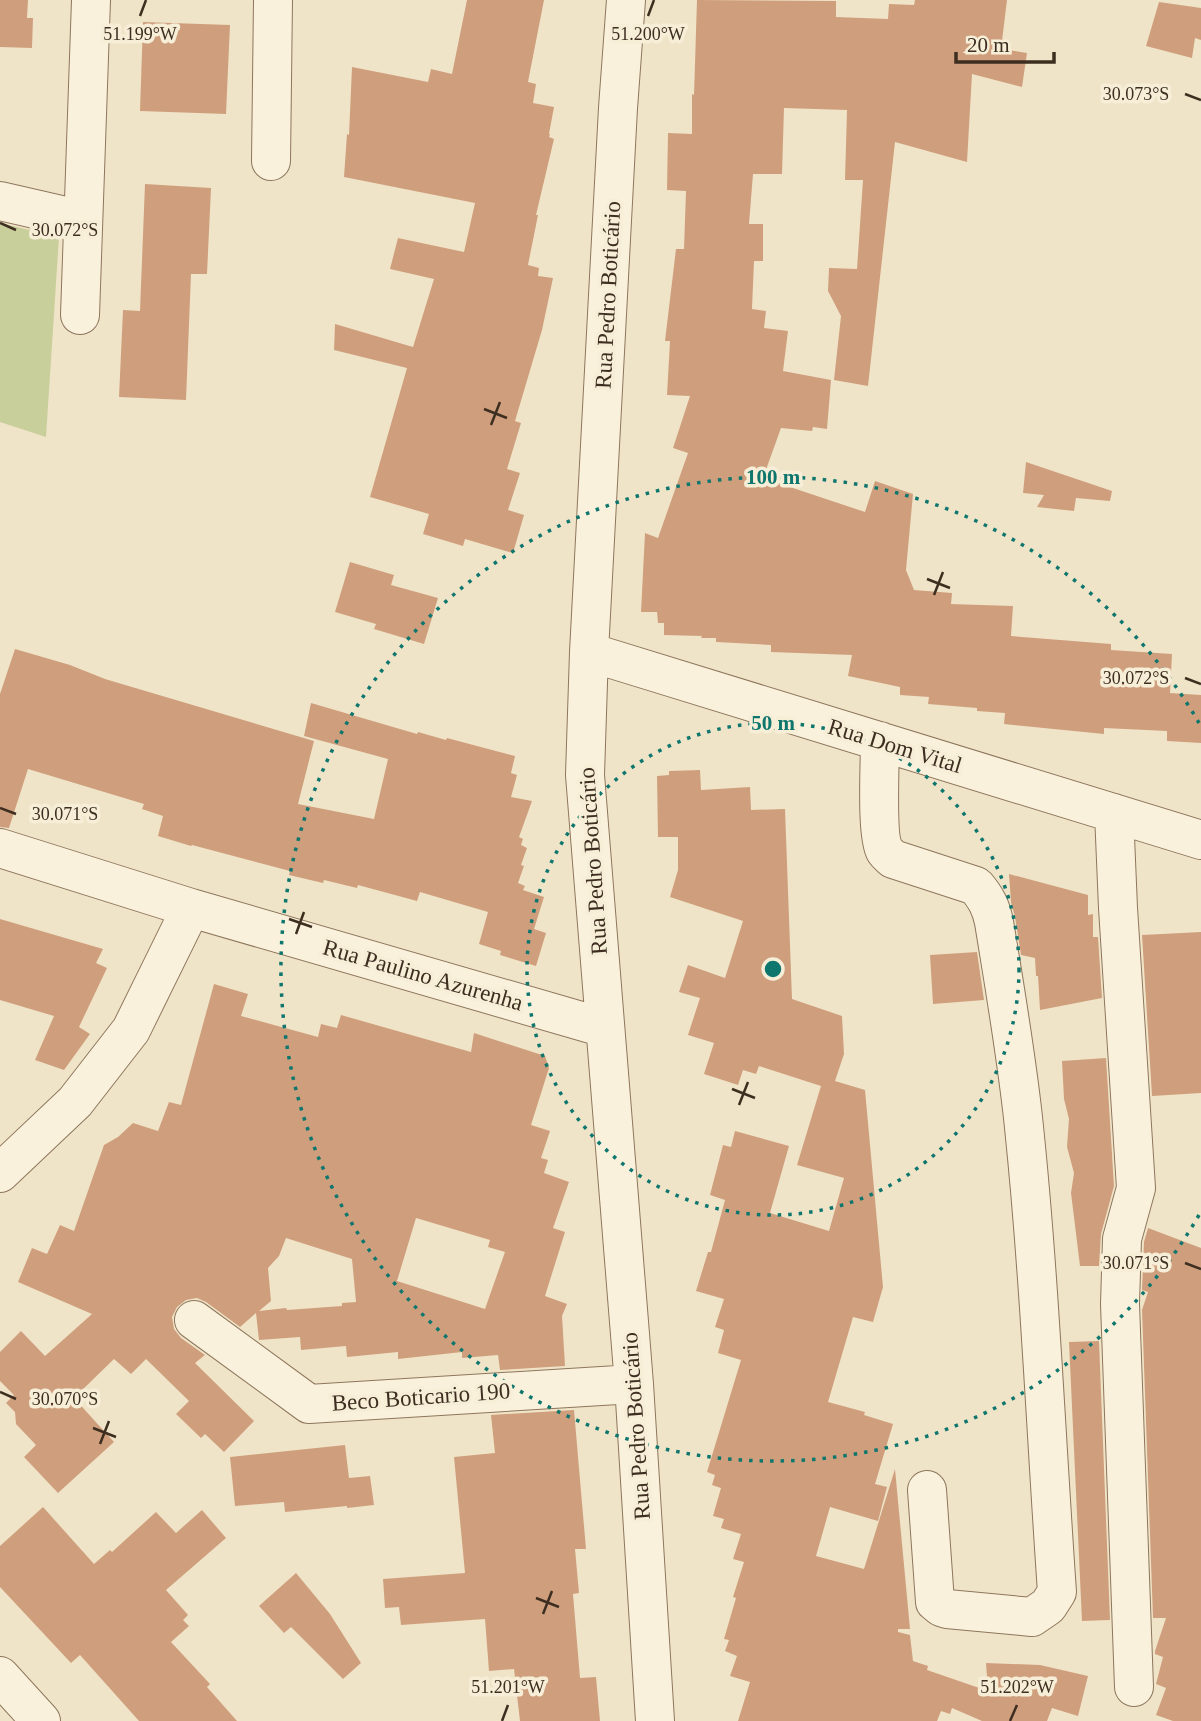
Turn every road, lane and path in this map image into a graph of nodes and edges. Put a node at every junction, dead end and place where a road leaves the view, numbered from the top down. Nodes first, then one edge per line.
1 (91, 0) edge
2 (274, 0) edge
3 (626, 0) edge
4 (271, 161) dead end
5 (0, 201) edge
6 (83, 220) junction
7 (80, 316) dead end
8 (589, 652) junction
9 (880, 741) junction
10 (1114, 813) junction
11 (1201, 840) edge
12 (0, 848) edge
13 (191, 908) junction
14 (605, 1028) junction
15 (0, 1173) edge
16 (194, 1320) dead end
17 (634, 1384) junction
18 (927, 1490) dead end
19 (0, 1676) edge
20 (1134, 1687) dead end
21 (41, 1721) edge
22 (656, 1721) edge

1 - 6 street
2 - 4 street
3 - 8 street, Rua Pedro Boticário
5 - 6 street
6 - 7 street
8 - 9 street, Rua Dom Vital
8 - 14 street, Rua Pedro Boticário
9 - 10 street, Rua Dom Vital
9 - 18 street
10 - 11 street, Rua Dom Vital
10 - 20 street
12 - 13 street, Rua Paulino Azurenha
13 - 14 street, Rua Paulino Azurenha
13 - 15 street
14 - 17 street, Rua Pedro Boticário
16 - 17 street, Beco Boticario 190
17 - 22 street, Rua Pedro Boticário
19 - 21 street

